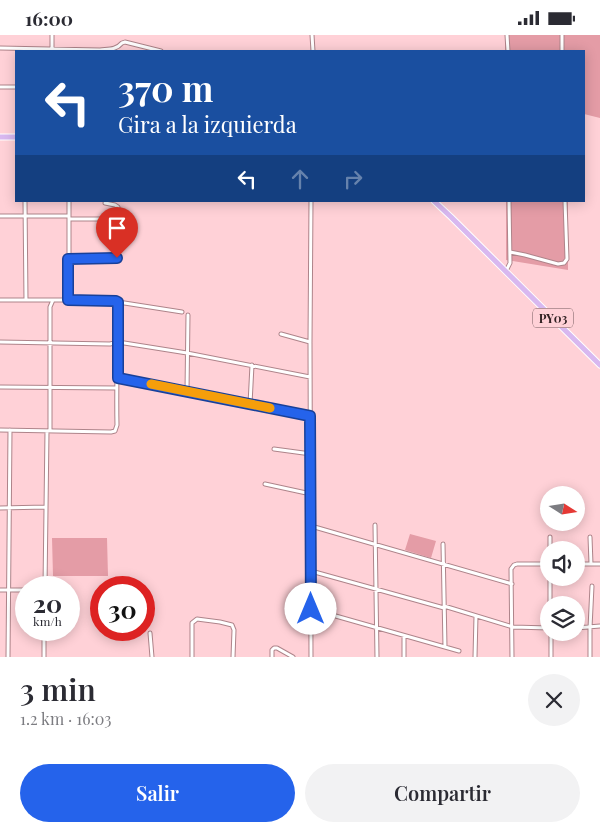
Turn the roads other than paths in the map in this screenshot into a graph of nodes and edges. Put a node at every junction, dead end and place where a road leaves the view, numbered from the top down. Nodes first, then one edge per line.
1 (52, 35) edge
2 (312, 35) edge
3 (507, 35) edge
4 (562, 35) edge
5 (0, 48) edge
6 (52, 50) edge
7 (158, 50) edge
8 (313, 50) edge
9 (508, 50) edge
10 (562, 50) edge
11 (0, 87) edge
12 (15, 87) edge
13 (0, 137) edge
14 (15, 137) edge
15 (25, 202) edge
16 (69, 202) edge
17 (311, 202) edge
18 (435, 202) edge
19 (509, 202) edge
20 (565, 202) edge
21 (105, 203) dead end
22 (0, 216) edge
23 (25, 216) junction
24 (69, 217) junction
25 (118, 219) junction
26 (510, 252) junction
27 (68, 259) junction
28 (506, 271) junction
29 (0, 300) edge
30 (26, 300) junction
31 (53, 300) junction
32 (68, 300) junction
33 (118, 302) junction
34 (182, 312) dead end
35 (188, 315) dead end
36 (281, 334) dead end
37 (0, 342) edge
38 (118, 342) junction
39 (310, 342) junction
40 (50, 343) junction
41 (187, 353) junction
42 (252, 365) junction
43 (600, 365) edge
44 (310, 377) junction
45 (118, 378) junction
46 (0, 387) edge
47 (50, 387) junction
48 (116, 388) junction
49 (187, 391) junction
50 (250, 404) junction
51 (310, 416) junction
52 (0, 430) edge
53 (10, 430) junction
54 (48, 431) junction
55 (274, 449) dead end
56 (311, 454) junction
57 (265, 484) dead end
58 (311, 494) junction
59 (46, 507) junction
60 (0, 508) edge
61 (10, 509) junction
62 (375, 525) dead end
63 (311, 526) junction
64 (550, 537) dead end
65 (590, 537) dead end
66 (550, 541) edge
67 (443, 544) dead end
68 (375, 545) junction
69 (540, 564) edge
70 (585, 564) edge
71 (591, 564) junction
72 (600, 564) edge
73 (444, 565) junction
74 (311, 571) junction
75 (44, 576) edge
76 (512, 585) junction
77 (592, 586) dead end
78 (376, 589) junction
79 (0, 590) edge
80 (9, 590) junction
81 (15, 590) edge
82 (444, 607) junction
83 (311, 609) junction
84 (476, 616) junction
85 (600, 626) edge
86 (512, 627) junction
87 (376, 628) junction
88 (540, 628) edge
89 (585, 628) edge
90 (590, 628) junction
91 (404, 636) junction
92 (44, 641) edge
93 (151, 641) edge
94 (551, 641) edge
95 (444, 647) junction
96 (459, 651) dead end
97 (8, 657) edge
98 (44, 657) edge
99 (152, 657) edge
100 (192, 657) edge
101 (233, 657) edge
102 (272, 657) edge
103 (293, 657) edge
104 (311, 657) edge
105 (376, 657) edge
106 (404, 657) edge
107 (475, 657) edge
108 (512, 657) edge
109 (551, 657) edge
110 (590, 657) edge

1 - 6 street
2 - 8 street
3 - 9 street
4 - 10 street
5 - 6 street
6 - 7 street
11 - 12 street
13 - 14 highway
15 - 23 street
16 - 24 street
17 - 39 street
18 - 28 highway, PY03
19 - 26 street
20 - 26 street
21 - 25 street
22 - 23 street
23 - 24 street
23 - 30 street
24 - 25 street
24 - 27 street
25 - 27 street
26 - 28 street
27 - 32 street
28 - 43 highway, PY03
29 - 30 street
30 - 31 street
31 - 32 street
31 - 40 street
32 - 33 street
33 - 34 street
33 - 38 street
35 - 41 street
36 - 39 street
37 - 40 street
38 - 40 street
38 - 41 street
38 - 45 street
39 - 44 street
40 - 47 street
41 - 42 street
41 - 49 street
42 - 44 street
42 - 50 street
44 - 51 street
45 - 48 street
45 - 49 street
46 - 47 street
47 - 48 street
47 - 54 street
48 - 54 street
49 - 50 street
50 - 51 street
51 - 56 street
52 - 53 street
53 - 54 street
53 - 61 street
54 - 59 street
55 - 56 street
56 - 58 street
57 - 58 street
58 - 63 street
59 - 61 street
59 - 75 street
60 - 61 street
61 - 80 street
62 - 68 street
63 - 68 street
63 - 74 street
64 - 66 street
65 - 71 street
67 - 73 street
68 - 73 street
68 - 78 street
69 - 76 street
70 - 71 street
71 - 72 street
73 - 76 street
73 - 82 street
74 - 78 street
74 - 83 street
76 - 86 street
77 - 90 street
78 - 82 street
78 - 87 street
79 - 80 street
80 - 81 street
80 - 97 street
82 - 84 street
82 - 95 street
83 - 87 street
83 - 104 street
84 - 86 street
84 - 107 street
85 - 90 street
86 - 88 street
86 - 108 street
87 - 91 street
87 - 105 street
89 - 90 street
90 - 110 street
91 - 95 street
91 - 106 street
92 - 98 street
93 - 99 street
94 - 109 street
95 - 96 street
100 - 101 street
102 - 103 street

